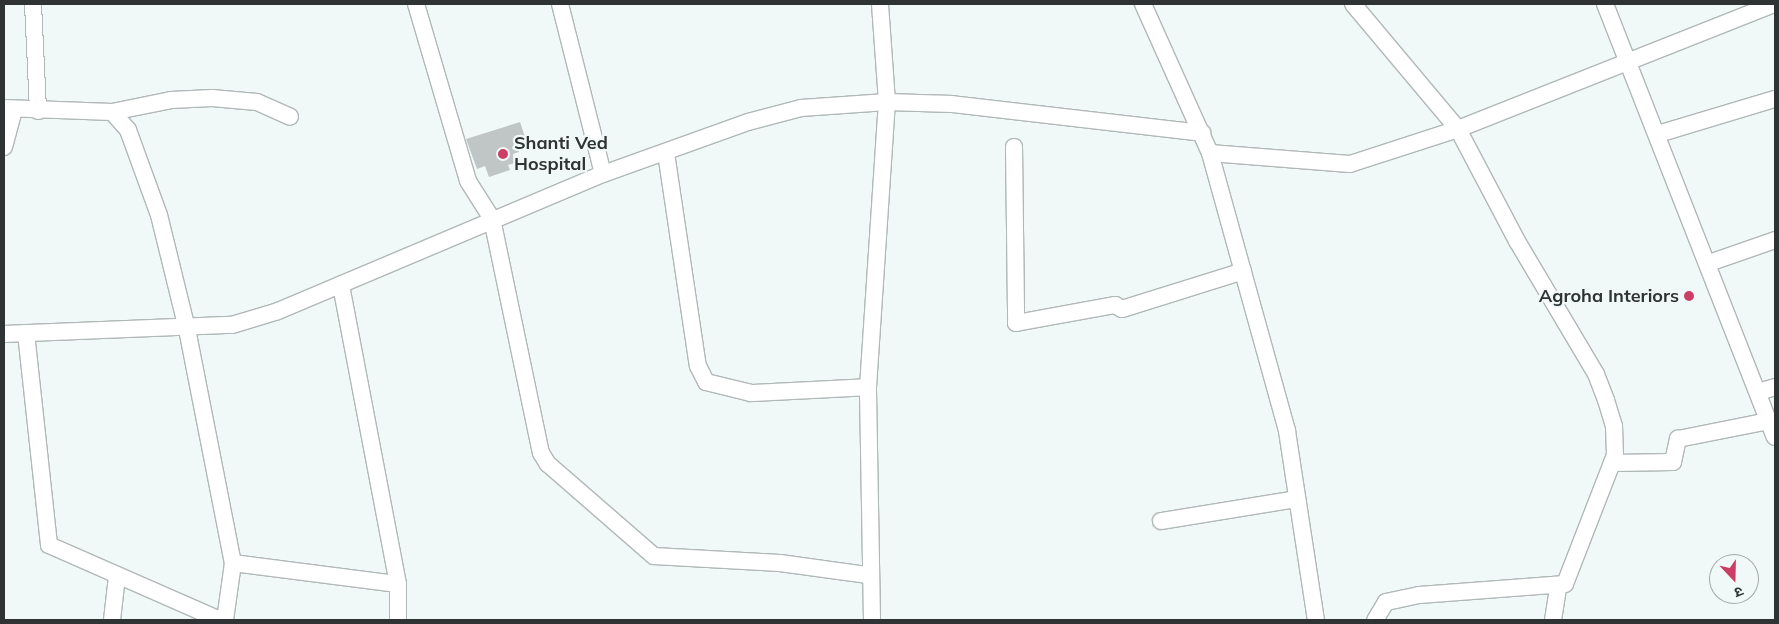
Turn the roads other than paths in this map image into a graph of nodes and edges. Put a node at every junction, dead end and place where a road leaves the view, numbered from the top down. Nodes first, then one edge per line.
1 (33, 4) edge
2 (416, 4) edge
3 (560, 4) edge
4 (880, 4) edge
5 (1143, 4) edge
6 (1353, 4) edge
7 (1605, 4) edge
8 (1773, 4) edge
9 (1626, 60) junction
10 (1775, 99) edge
11 (887, 102) junction
12 (9, 108) edge
13 (38, 111) junction
14 (112, 112) junction
15 (290, 117) dead end
16 (1458, 129) junction
17 (1202, 133) junction
18 (1658, 134) junction
19 (1014, 147) dead end
20 (4, 148) edge
21 (666, 153) junction
22 (1210, 153) junction
23 (603, 174) junction
24 (492, 219) junction
25 (1775, 240) edge
26 (1709, 263) junction
27 (1242, 271) junction
28 (341, 284) junction
29 (187, 329) junction
30 (26, 333) junction
31 (4, 334) edge
32 (868, 386) junction
33 (1775, 387) edge
34 (1758, 392) junction
35 (1769, 421) junction
36 (1775, 437) edge
37 (1613, 463) junction
38 (1297, 498) junction
39 (1161, 521) dead end
40 (233, 563) junction
41 (868, 575) junction
42 (118, 576) junction
43 (398, 584) junction
44 (1558, 588) junction
45 (112, 620) edge
46 (220, 620) edge
47 (226, 620) edge
48 (398, 620) edge
49 (872, 620) edge
50 (1316, 620) edge
51 (1375, 620) edge
52 (1553, 620) edge

1 - 13 street
2 - 24 street
3 - 23 street
4 - 11 street
5 - 17 street
6 - 16 street
7 - 9 street
8 - 9 street
9 - 16 street
9 - 18 street
10 - 18 street
11 - 17 street
11 - 21 street
11 - 32 street
12 - 13 street
12 - 20 street
13 - 14 street
14 - 15 street
14 - 29 street
16 - 22 street
16 - 37 street
17 - 22 street
18 - 26 street
19 - 27 street
21 - 23 street
21 - 32 street
22 - 27 street
23 - 24 street
24 - 28 street
24 - 41 street
25 - 26 street
26 - 34 street
27 - 38 street
28 - 29 street
28 - 43 street
29 - 30 street
29 - 40 street
30 - 31 street
30 - 42 street
32 - 41 street
33 - 34 street
34 - 35 street
35 - 36 street
35 - 37 street
37 - 44 street
38 - 39 street
38 - 50 street
40 - 43 street
40 - 47 street
41 - 49 street
42 - 45 street
42 - 46 street
43 - 48 street
44 - 51 street
44 - 52 street

